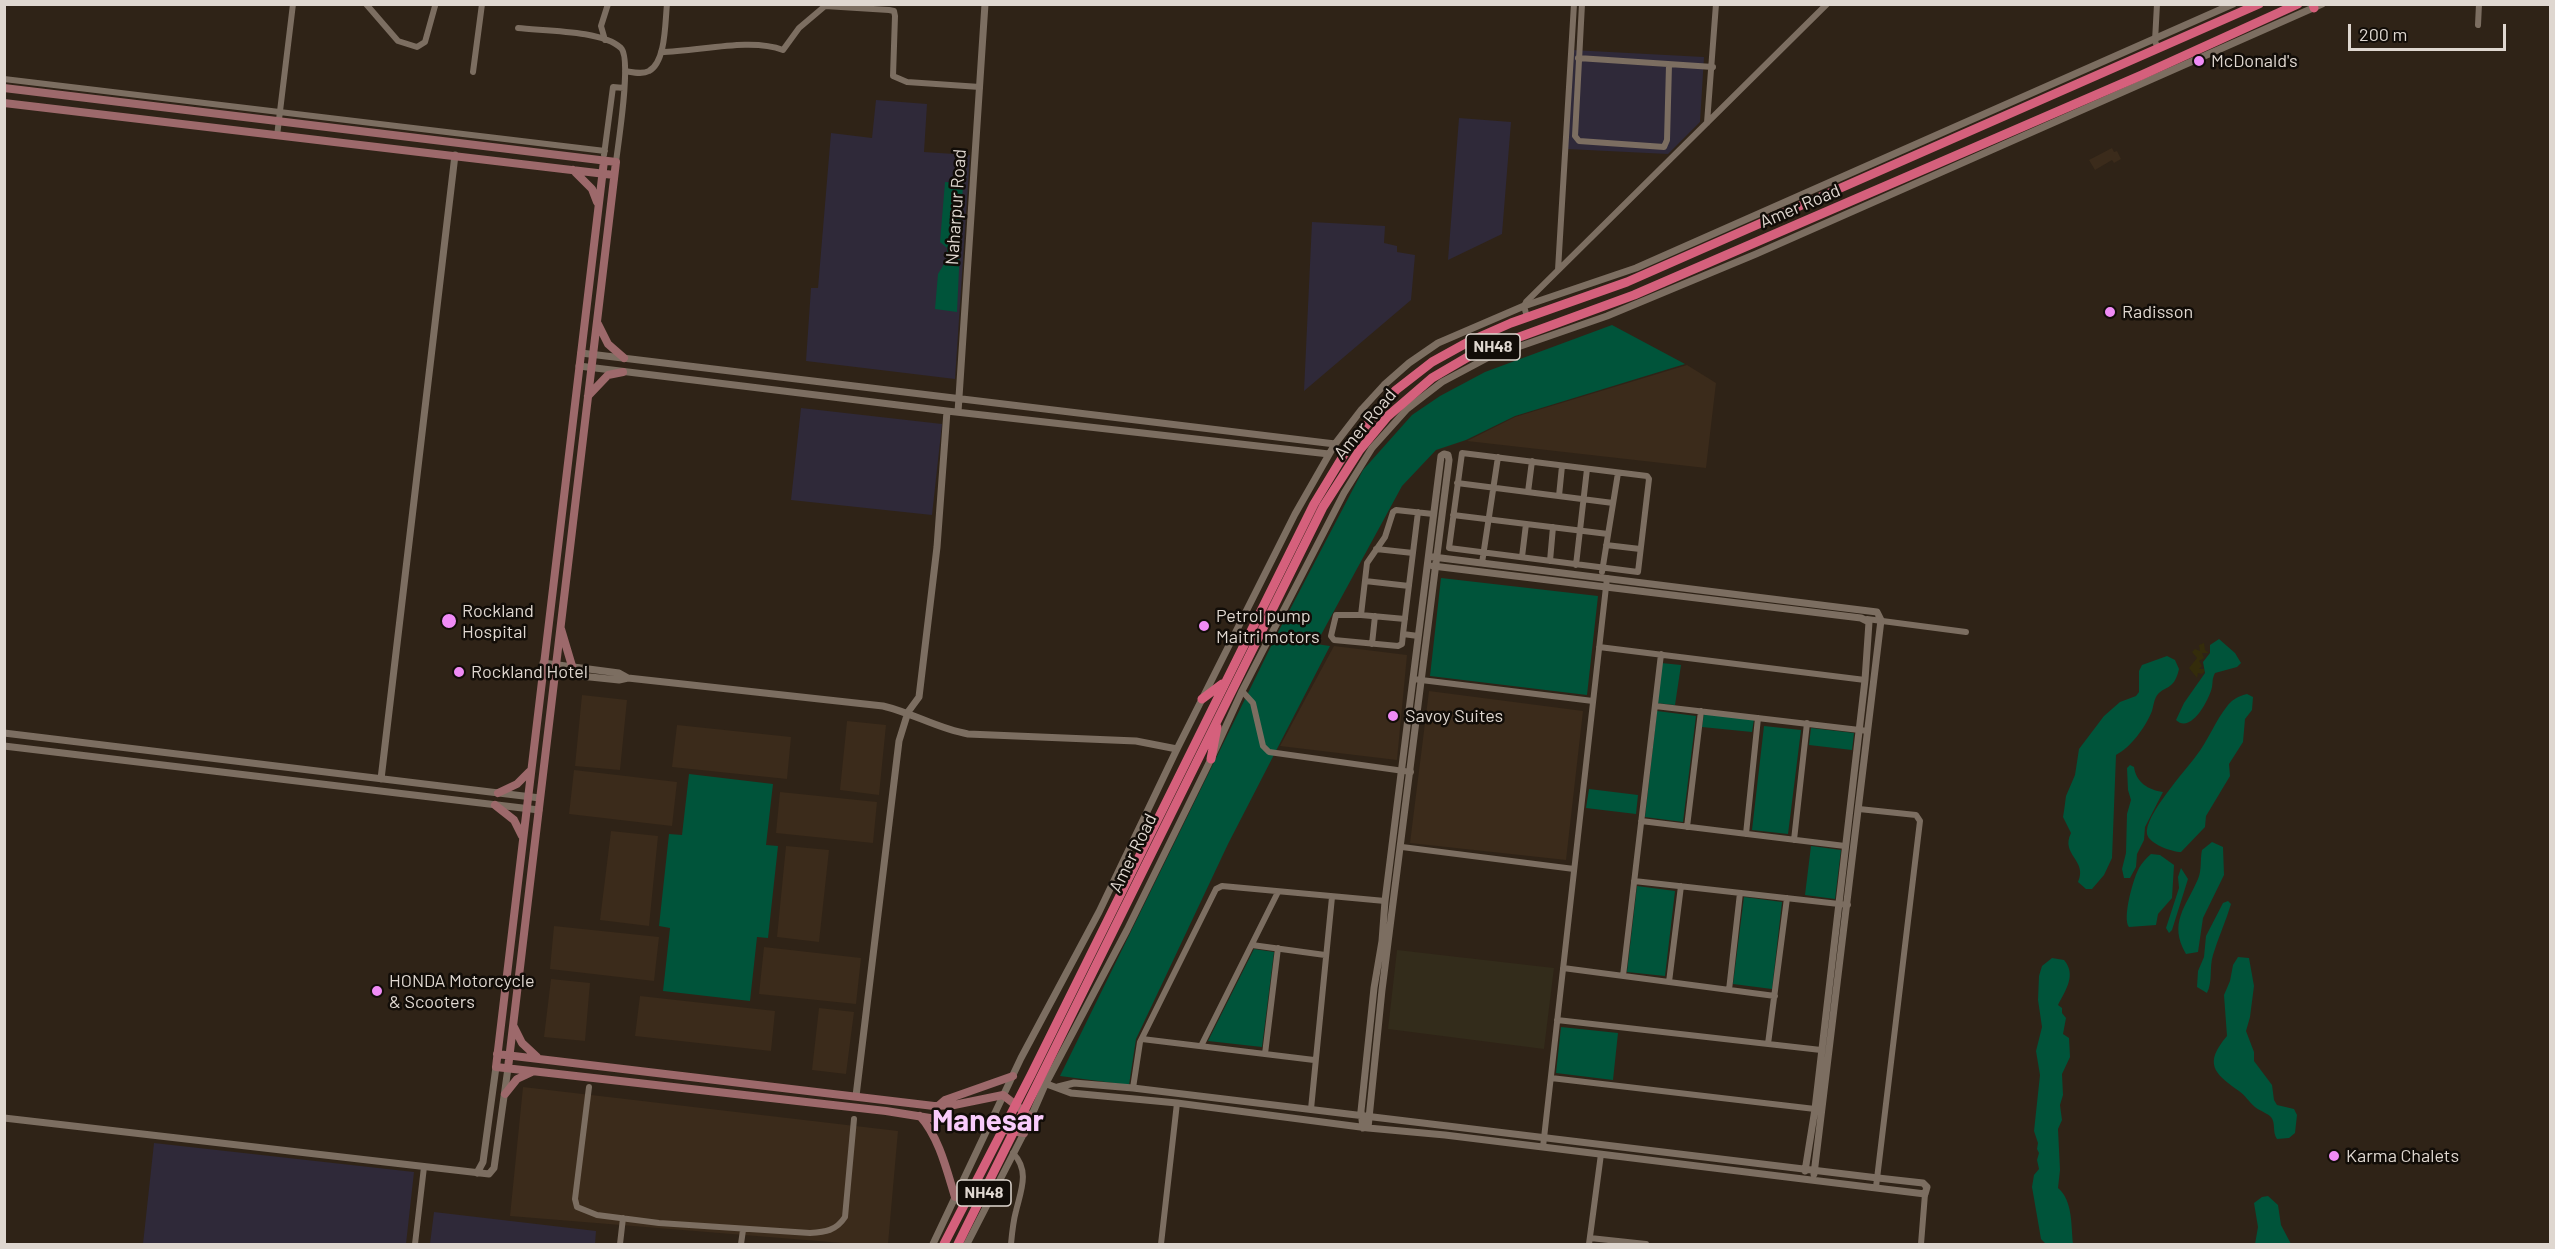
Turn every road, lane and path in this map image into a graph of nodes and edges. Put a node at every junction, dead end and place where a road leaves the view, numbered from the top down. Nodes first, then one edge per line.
1 (293, 4) edge
2 (366, 4) edge
3 (482, 4) edge
4 (608, 4) edge
5 (667, 4) edge
6 (985, 4) edge
7 (1574, 4) edge
8 (1582, 4) edge
9 (1716, 4) edge
10 (1827, 4) edge
11 (2157, 4) edge
12 (2233, 4) edge
13 (2259, 4) edge
14 (2298, 4) edge
15 (2479, 4) edge
16 (435, 6) edge
17 (2316, 6) edge
18 (2478, 25) dead end
19 (518, 28) dead end
20 (2238, 36) junction
21 (605, 40) junction
22 (2156, 45) junction
23 (661, 52) junction
24 (1578, 58) junction
25 (1669, 64) junction
26 (1713, 67) junction
27 (625, 71) junction
28 (473, 72) dead end
29 (4, 79) edge
30 (980, 87) junction
31 (4, 88) edge
32 (624, 88) junction
33 (4, 103) edge
34 (2004, 112) junction
35 (279, 116) junction
36 (1707, 124) junction
37 (1954, 128) junction
38 (277, 136) junction
39 (1956, 139) junction
40 (605, 151) junction
41 (455, 155) junction
42 (604, 161) junction
43 (616, 162) junction
44 (572, 169) junction
45 (602, 173) junction
46 (614, 175) junction
47 (1857, 176) junction
48 (598, 206) junction
49 (1703, 244) junction
50 (1558, 270) junction
51 (1555, 296) junction
52 (1524, 306) junction
53 (1557, 307) junction
54 (1592, 316) junction
55 (1527, 317) junction
56 (596, 321) junction
57 (581, 353) junction
58 (592, 355) junction
59 (624, 358) junction
60 (579, 366) junction
61 (591, 367) junction
62 (623, 372) junction
63 (587, 396) junction
64 (959, 398) junction
65 (947, 411) junction
66 (958, 412) junction
67 (1335, 444) junction
68 (1329, 454) junction
69 (1498, 457) junction
70 (1532, 461) junction
71 (1562, 466) junction
72 (1587, 470) junction
73 (1618, 472) junction
74 (1458, 483) junction
75 (1494, 488) junction
76 (1528, 492) junction
77 (1559, 496) junction
78 (1583, 499) junction
79 (1613, 503) junction
80 (1418, 512) junction
81 (1433, 514) junction
82 (1453, 515) junction
83 (1490, 520) junction
84 (1526, 524) junction
85 (1553, 527) junction
86 (1580, 530) junction
87 (1608, 534) junction
88 (1606, 545) junction
89 (1376, 549) junction
90 (1640, 549) junction
91 (1413, 553) junction
92 (1485, 553) junction
93 (1427, 557) junction
94 (1522, 557) junction
95 (1436, 558) junction
96 (1550, 561) junction
97 (1482, 563) junction
98 (1576, 565) junction
99 (1426, 566) junction
100 (1435, 567) junction
101 (1602, 568) junction
102 (1604, 578) junction
103 (1365, 581) junction
104 (1409, 586) junction
105 (1606, 587) junction
106 (1361, 615) junction
107 (1375, 616) junction
108 (1405, 619) junction
109 (1867, 619) junction
110 (1881, 620) junction
111 (560, 623) junction
112 (1966, 632) dead end
113 (1403, 634) junction
114 (1418, 636) junction
115 (1372, 644) junction
116 (1599, 647) junction
117 (1661, 654) junction
118 (555, 663) junction
119 (572, 666) junction
120 (543, 667) junction
121 (554, 673) junction
122 (628, 678) junction
123 (1413, 679) junction
124 (1865, 680) junction
125 (1422, 681) junction
126 (1225, 682) junction
127 (1242, 692) junction
128 (1202, 699) junction
129 (1593, 701) junction
130 (1655, 706) junction
131 (1701, 711) junction
132 (908, 712) junction
133 (1219, 716) junction
134 (1758, 718) junction
135 (1808, 723) junction
136 (1858, 730) junction
137 (1868, 731) junction
138 (4, 733) edge
139 (4, 746) edge
140 (1177, 749) junction
141 (1211, 759) junction
142 (531, 765) junction
143 (1402, 770) junction
144 (1411, 772) junction
145 (381, 779) junction
146 (498, 793) junction
147 (527, 796) junction
148 (540, 798) junction
149 (495, 805) junction
150 (526, 809) junction
151 (1859, 809) junction
152 (538, 810) junction
153 (1641, 821) junction
154 (1687, 827) junction
155 (1746, 834) junction
156 (522, 840) junction
157 (1794, 840) junction
158 (1845, 846) junction
159 (1402, 847) junction
160 (1574, 869) junction
161 (1634, 881) junction
162 (1681, 886) junction
163 (1278, 892) junction
164 (1740, 893) junction
165 (1332, 897) junction
166 (1788, 898) junction
167 (1385, 901) junction
168 (1839, 904) junction
169 (1848, 905) junction
170 (1252, 945) junction
171 (1278, 948) junction
172 (1325, 955) junction
173 (1563, 968) junction
174 (1623, 976) junction
175 (1669, 982) junction
176 (1729, 990) junction
177 (1775, 996) junction
178 (1557, 1020) junction
179 (513, 1024) junction
180 (1142, 1039) junction
181 (1768, 1044) junction
182 (1201, 1046) junction
183 (1821, 1050) junction
184 (497, 1054) junction
185 (1265, 1054) junction
186 (510, 1055) junction
187 (539, 1059) junction
188 (1314, 1060) junction
189 (587, 1064) junction
190 (496, 1067) junction
191 (508, 1068) junction
192 (535, 1071) junction
193 (1013, 1076) junction
194 (586, 1077) junction
195 (1551, 1078) junction
196 (1039, 1079) junction
197 (589, 1087) dead end
198 (1058, 1087) junction
199 (1133, 1088) junction
200 (505, 1094) junction
201 (1003, 1095) junction
202 (856, 1096) junction
203 (1177, 1104) junction
204 (938, 1106) junction
205 (1311, 1109) junction
206 (1815, 1109) junction
207 (920, 1116) junction
208 (1365, 1116) junction
209 (1031, 1117) junction
210 (4, 1118) edge
211 (854, 1119) dead end
212 (988, 1127) junction
213 (1365, 1128) junction
214 (1024, 1133) junction
215 (1544, 1138) junction
216 (1543, 1147) junction
217 (1013, 1153) junction
218 (1601, 1154) junction
219 (424, 1167) junction
220 (1806, 1169) junction
221 (1814, 1170) junction
222 (477, 1173) junction
223 (1878, 1178) junction
224 (1804, 1179) junction
225 (1813, 1180) junction
226 (1876, 1187) junction
227 (1925, 1194) junction
228 (955, 1197) junction
229 (622, 1218) junction
230 (743, 1230) junction
231 (1589, 1241) edge
232 (415, 1245) edge
233 (620, 1245) edge
234 (741, 1245) edge
235 (933, 1245) edge
236 (944, 1245) edge
237 (958, 1245) edge
238 (967, 1245) edge
239 (1011, 1245) edge
240 (1161, 1245) edge
241 (1646, 1245) edge
242 (1921, 1245) edge

1 - 35 street
2 - 16 street
3 - 28 street
4 - 21 street
5 - 23 street
6 - 30 street, Naharpur Road
7 - 50 street
8 - 24 street
9 - 26 street
10 - 36 street
11 - 22 street
12 - 22 street
13 - 22 highway, Amer Road / NH48
14 - 20 highway, Amer Road / NH48
15 - 18 street
17 - 20 street
19 - 21 street
20 - 54 highway, Amer Road / NH48
21 - 27 street
22 - 34 highway, Amer Road / NH48
23 - 27 street
23 - 30 street
24 - 25 street
24 - 25 street
25 - 26 street
26 - 36 street
27 - 32 street
29 - 35 street
30 - 64 street, Naharpur Road
31 - 35 main road
32 - 40 street
32 - 43 street
33 - 38 main road
34 - 37 street
34 - 39 highway, Amer Road / NH48
35 - 38 street
35 - 40 street
35 - 42 main road
36 - 50 street
37 - 39 highway
37 - 47 street
38 - 41 main road
39 - 47 highway, Amer Road / NH48
40 - 42 street
41 - 44 main road
41 - 145 street
42 - 43 main road
42 - 45 main road
43 - 46 main road
44 - 45 main road
44 - 48 main road
45 - 46 main road
45 - 48 main road
46 - 56 main road
47 - 49 highway, Amer Road / NH48
48 - 57 main road
49 - 51 street
49 - 53 highway, Amer Road / NH48
50 - 52 street
51 - 52 street
51 - 53 highway
52 - 55 street
52 - 67 street
53 - 55 highway, Amer Road / NH48
54 - 127 street
54 - 133 highway, Amer Road / NH48
55 - 126 highway, Amer Road / NH48
56 - 58 main road
56 - 59 main road
57 - 58 street
57 - 60 main road
58 - 59 street
58 - 61 main road
59 - 64 street
60 - 61 street
60 - 120 main road
61 - 62 street
61 - 63 main road
62 - 63 main road
62 - 65 street
63 - 111 main road
64 - 66 street, Naharpur Road
64 - 67 street
65 - 66 street
65 - 132 street
66 - 68 street
67 - 68 street
68 - 128 street
69 - 70 street
69 - 74 street
69 - 75 street
70 - 71 street
70 - 76 street
71 - 72 street
71 - 77 street
72 - 73 street
72 - 78 street
73 - 79 street
73 - 90 street
74 - 75 street
74 - 82 street
75 - 76 street
75 - 83 street
76 - 77 street
77 - 78 street
78 - 79 street
78 - 86 street
79 - 87 street
80 - 81 street
80 - 89 street
80 - 91 street
81 - 93 street
81 - 95 street
82 - 83 street
82 - 92 street
83 - 84 street
83 - 92 street
84 - 85 street
84 - 94 street
85 - 86 street
85 - 96 street
86 - 87 street
86 - 98 street
87 - 88 street
88 - 90 street
88 - 101 street
89 - 91 street
89 - 103 street
90 - 101 street
91 - 104 street
92 - 94 street
92 - 97 street
93 - 95 street
93 - 99 street
94 - 96 street
95 - 97 street
95 - 100 street
96 - 98 street
97 - 102 street
98 - 101 street
99 - 100 street
99 - 114 street
100 - 105 street
100 - 125 street
101 - 102 street
102 - 105 street
102 - 110 street
103 - 104 street
103 - 106 street
104 - 108 street
105 - 109 street
105 - 116 street
106 - 107 street
106 - 115 street
107 - 108 street
107 - 115 street
108 - 113 street
109 - 110 street
109 - 124 street
110 - 112 street
110 - 137 street
111 - 118 main road
111 - 119 main road
113 - 114 street
113 - 115 street
114 - 123 street
116 - 117 street
116 - 129 street
117 - 124 street
117 - 130 street
118 - 119 street
118 - 120 street
118 - 121 main road
119 - 122 street
120 - 121 street
120 - 142 main road
121 - 122 street
121 - 148 main road
122 - 132 street
123 - 125 street
123 - 143 street
124 - 136 street
125 - 129 street
125 - 144 street
126 - 128 highway
126 - 196 highway, Amer Road / NH48
127 - 141 street
127 - 143 street
128 - 140 street
129 - 160 street
130 - 131 street
130 - 153 street
131 - 134 street
131 - 154 street
132 - 140 street
132 - 202 street
133 - 141 highway
133 - 196 highway, Amer Road / NH48
134 - 135 street
134 - 155 street
135 - 136 street
135 - 157 street
136 - 137 street
136 - 158 street
137 - 151 street
138 - 145 street
139 - 149 street
140 - 193 street
141 - 196 street
142 - 146 main road
142 - 147 main road
143 - 144 street
143 - 167 street
144 - 159 street
145 - 146 street
146 - 147 street
147 - 148 street
147 - 150 main road
148 - 152 main road
149 - 150 street
149 - 156 main road
150 - 152 street
150 - 156 main road
151 - 169 street
151 - 223 street
152 - 179 main road
153 - 154 street
153 - 161 street
154 - 155 street
155 - 157 street
156 - 184 main road
157 - 158 street
158 - 168 street
159 - 160 street
159 - 208 street
160 - 173 street
161 - 162 street
161 - 174 street
162 - 164 street
162 - 175 street
163 - 165 street
163 - 170 street
163 - 180 street
164 - 166 street
164 - 176 street
165 - 167 street
165 - 172 street
166 - 168 street
166 - 177 street
167 - 208 street
168 - 169 street
168 - 183 street
169 - 221 street
170 - 171 street
170 - 182 street
171 - 172 street
171 - 185 street
172 - 188 street
173 - 174 street
173 - 178 street
174 - 175 street
175 - 176 street
176 - 177 street
177 - 181 street
178 - 181 street
178 - 195 street
179 - 186 main road
179 - 187 main road
180 - 182 street
180 - 199 street
181 - 183 street
182 - 185 street
183 - 206 street
184 - 186 main road
184 - 190 main road
185 - 188 street
186 - 187 main road
186 - 191 main road
187 - 189 main road
188 - 205 street
189 - 194 main road
189 - 202 main road
190 - 191 main road
190 - 222 street
191 - 192 main road
191 - 200 street
192 - 194 main road
192 - 200 main road
193 - 196 street
193 - 201 street
193 - 204 main road
194 - 207 main road
195 - 206 street
195 - 215 street
196 - 198 street
196 - 209 street
196 - 236 highway, Amer Road / NH48
196 - 237 highway, Amer Road / NH48
197 - 229 street
198 - 199 street
198 - 203 street
199 - 205 street
200 - 222 street
201 - 204 main road
201 - 209 main road
201 - 212 street
202 - 204 main road
203 - 213 street
203 - 240 street
205 - 208 street
206 - 220 street
207 - 212 main road
207 - 228 main road
208 - 213 street
208 - 215 street
209 - 214 street
210 - 219 street
211 - 230 street
212 - 214 main road
212 - 228 street
213 - 216 street
214 - 217 street
215 - 216 street
215 - 220 street
216 - 218 street
217 - 238 street
217 - 239 street
218 - 224 street
218 - 231 street
219 - 222 street
219 - 232 street
220 - 221 street
220 - 224 street
221 - 223 street
221 - 225 street
223 - 226 street
223 - 227 street
224 - 225 street
225 - 226 street
226 - 227 street
227 - 242 street
228 - 235 street
229 - 230 street
229 - 233 street
230 - 234 street
231 - 241 street

